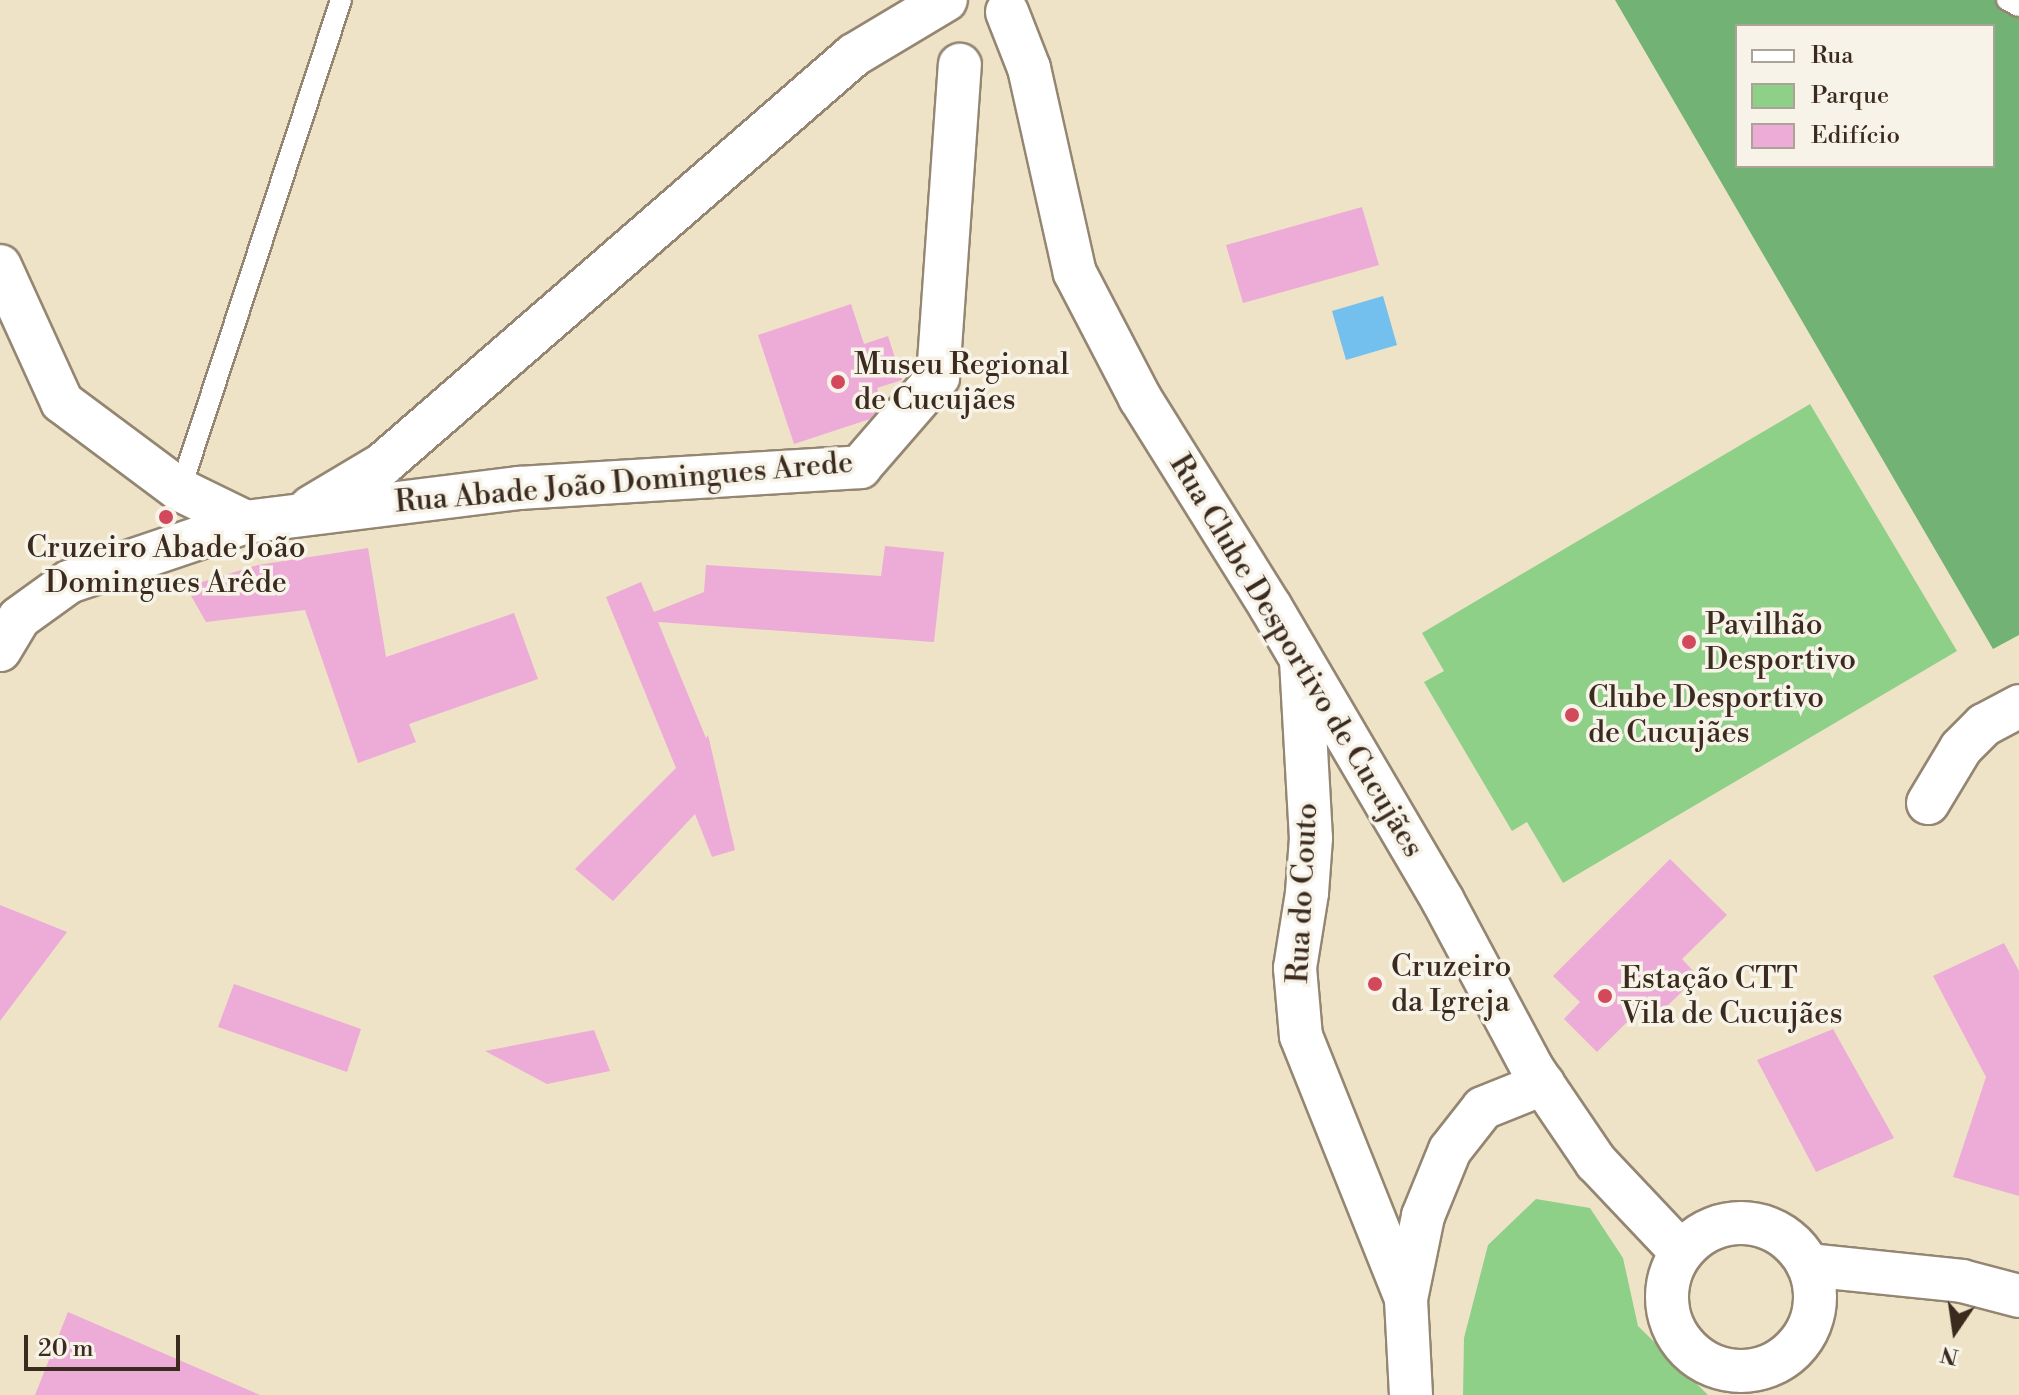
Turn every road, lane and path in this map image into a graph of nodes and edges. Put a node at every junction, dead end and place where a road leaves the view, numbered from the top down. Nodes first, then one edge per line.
1 (341, 0) edge
2 (946, 0) edge
3 (957, 0) edge
4 (2007, 0) edge
5 (1014, 6) edge
6 (2019, 6) edge
7 (960, 65) dead end
8 (0, 266) edge
9 (180, 490) junction
10 (296, 516) junction
11 (246, 522) junction
12 (0, 650) edge
13 (1301, 659) junction
14 (2019, 706) edge
15 (1928, 803) dead end
16 (1543, 1084) junction
17 (1681, 1252) junction
18 (1808, 1265) junction
19 (2019, 1296) edge
20 (1406, 1299) junction
21 (1744, 1383) edge
22 (1411, 1395) edge

1 - 9 lane
2 - 10 street
3 - 5 street
4 - 6 lane
5 - 13 street, Rua Clube Desportivo de Cucujães
7 - 10 street, Rua Abade João Domingues Arede
8 - 9 street
9 - 11 street
10 - 11 street, Rua Abade João Domingues Arede
11 - 12 street, Rua Abade João Domingues Arede
13 - 16 street, Rua Clube Desportivo de Cucujães
13 - 20 street, Rua do Couto
14 - 15 street
16 - 17 street, Rua Clube Desportivo de Cucujães
16 - 20 street, Rua do Couto
17 - 18 street
17 - 21 street
18 - 19 street
18 - 21 street
20 - 22 street, Rua do Couto

